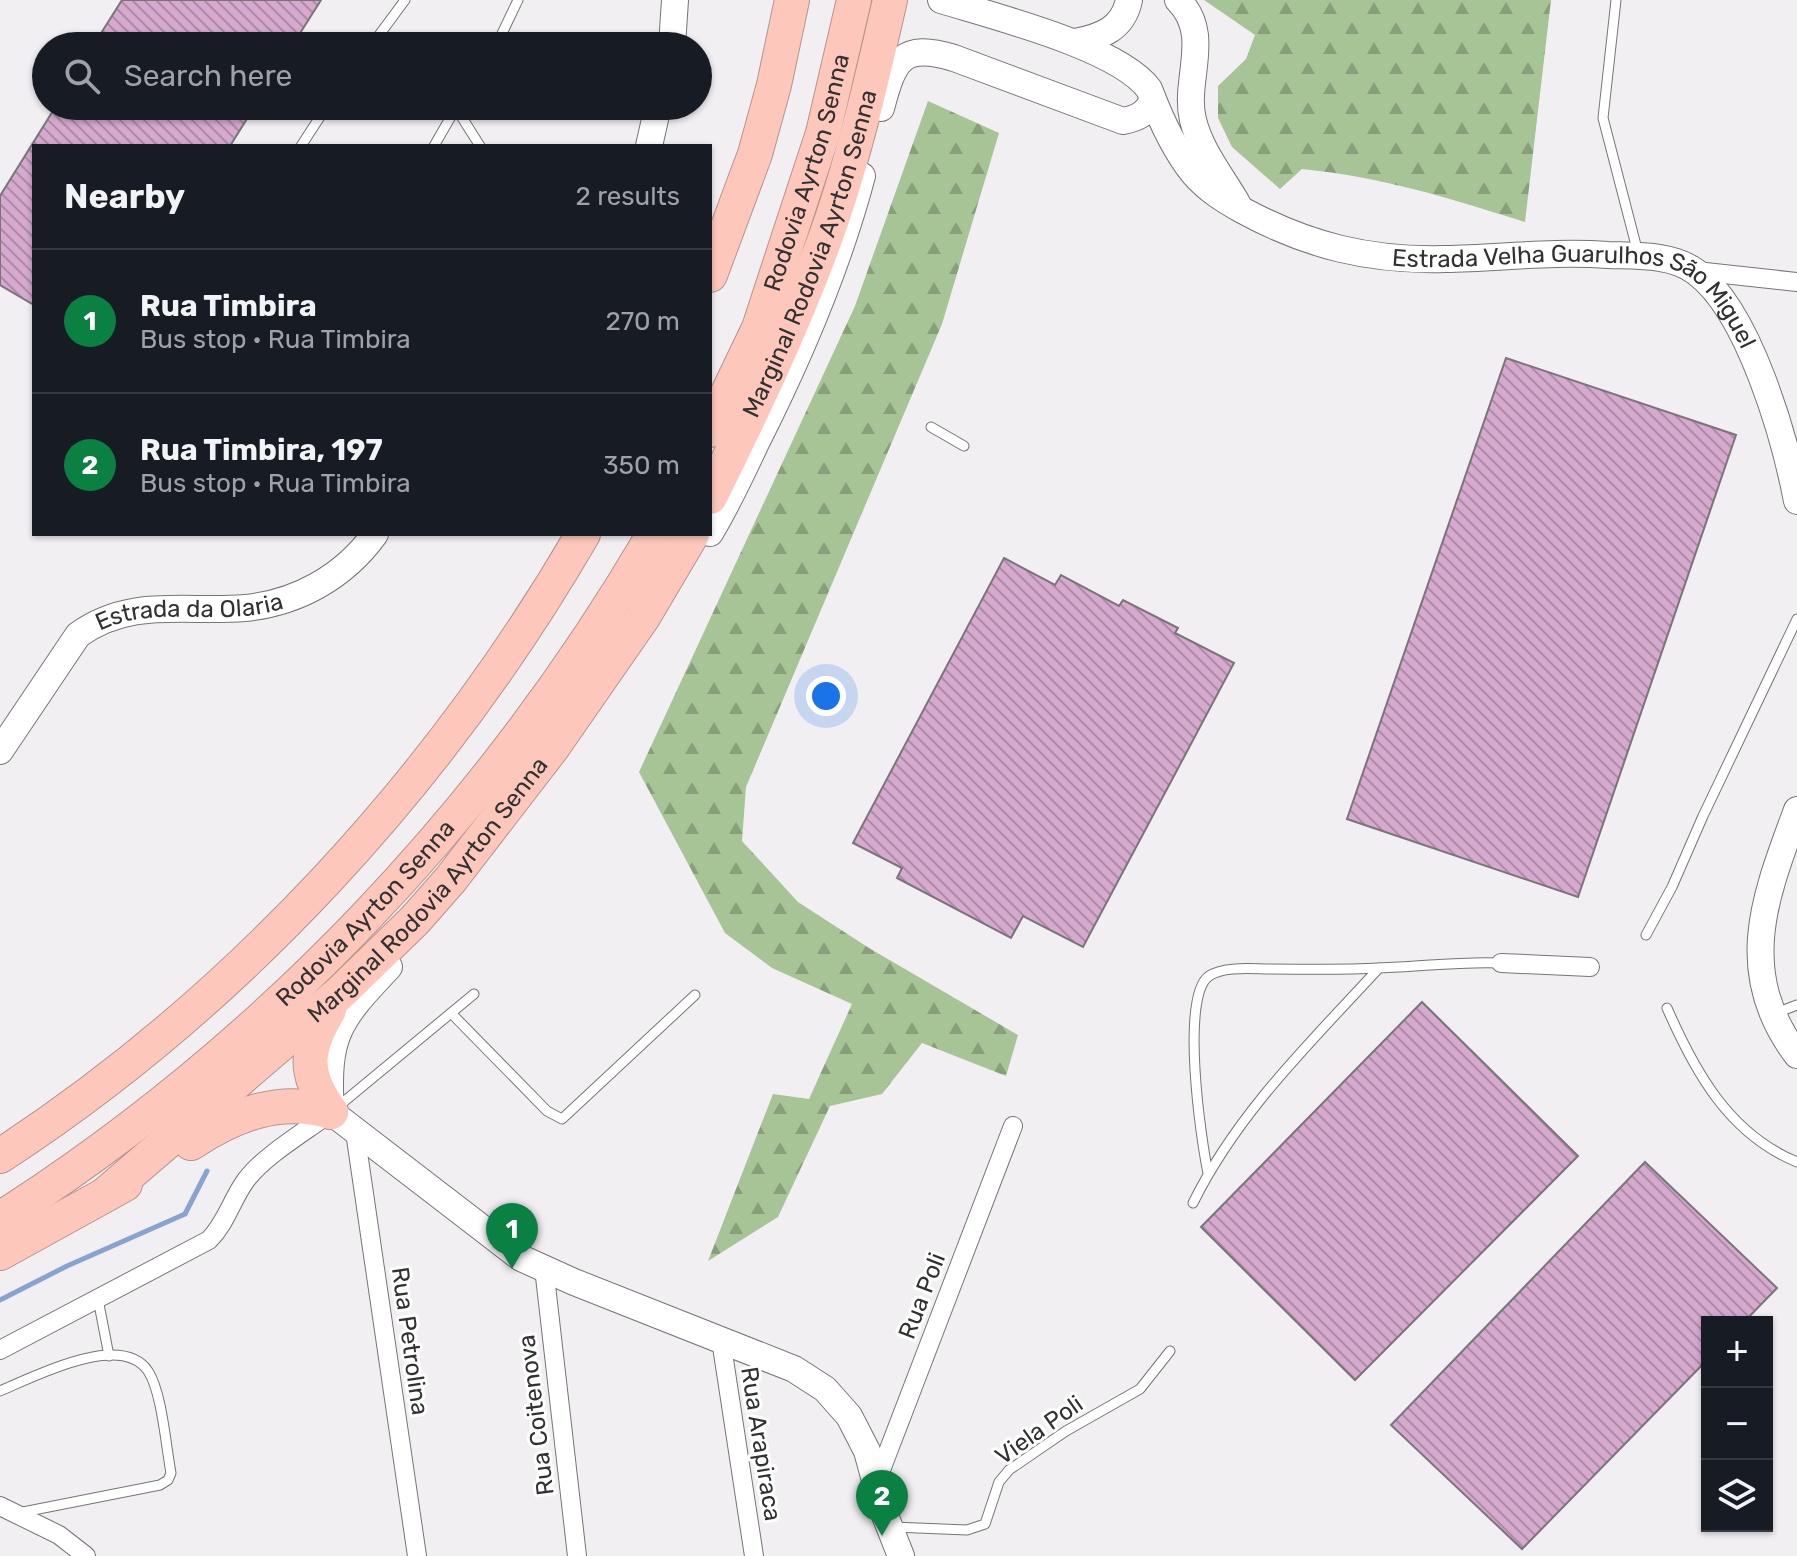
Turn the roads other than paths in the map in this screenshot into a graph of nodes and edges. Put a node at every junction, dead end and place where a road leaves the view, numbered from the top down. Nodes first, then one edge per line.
1 (405, 0) edge
2 (518, 0) edge
3 (675, 0) edge
4 (689, 0) edge
5 (792, 0) edge
6 (854, 0) edge
7 (890, 0) edge
8 (941, 0) edge
9 (1129, 0) edge
10 (1178, 0) edge
11 (1616, 0) edge
12 (381, 32) edge
13 (503, 32) edge
14 (673, 32) edge
15 (677, 32) edge
16 (1075, 42) junction
17 (1153, 100) junction
18 (318, 120) edge
19 (449, 120) edge
20 (465, 120) edge
21 (655, 120) edge
22 (302, 144) edge
23 (435, 144) edge
24 (479, 144) edge
25 (649, 144) edge
26 (1241, 209) junction
27 (1639, 257) junction
28 (712, 270) edge
29 (1696, 271) junction
30 (1797, 282) edge
31 (712, 426) edge
32 (931, 427) dead end
33 (964, 446) dead end
34 (712, 493) edge
35 (1797, 501) edge
36 (712, 530) edge
37 (374, 536) edge
38 (582, 536) edge
39 (653, 536) edge
40 (691, 536) edge
41 (709, 536) edge
42 (1797, 619) edge
43 (0, 751) edge
44 (1797, 810) edge
45 (1646, 935) dead end
46 (1501, 963) joint
47 (1590, 967) dead end
48 (1379, 968) junction
49 (340, 993) junction
50 (474, 994) dead end
51 (695, 995) dead end
52 (1667, 1008) dead end
53 (1785, 1010) edge
54 (451, 1013) junction
55 (1797, 1055) edge
56 (343, 1122) junction
57 (1013, 1126) dead end
58 (0, 1156) edge
59 (1797, 1162) edge
60 (1208, 1173) junction
61 (106, 1194) junction
62 (1193, 1203) dead end
63 (0, 1219) edge
64 (0, 1253) edge
65 (544, 1268) junction
66 (98, 1299) junction
67 (721, 1340) junction
68 (0, 1350) edge
69 (1170, 1351) dead end
70 (109, 1356) junction
71 (0, 1391) edge
72 (876, 1483) junction
73 (7, 1510) edge
74 (889, 1527) junction
75 (86, 1556) edge
76 (417, 1556) edge
77 (577, 1556) edge
78 (754, 1556) edge
79 (901, 1556) edge

1 - 12 lane
2 - 13 lane
3 - 14 street
4 - 15 street
5 - 28 highway
6 - 31 highway, Rodovia Ayrton Senna
7 - 34 highway, Marginal Rodovia Ayrton Senna
8 - 16 street, Estrada Velha Guarulhos São Miguel
9 - 16 street
10 - 26 street
11 - 27 lane
16 - 17 street, Estrada Velha Guarulhos São Miguel
17 - 26 street, Estrada Velha Guarulhos São Miguel
17 - 36 street, Marginal Rodovia Ayrton Senna
18 - 22 lane
19 - 23 lane
20 - 24 lane
21 - 25 street
26 - 27 street, Estrada Velha Guarulhos São Miguel
27 - 29 street, Estrada Velha Guarulhos São Miguel
29 - 30 street
29 - 35 street, Estrada Velha Guarulhos São Miguel
32 - 33 lane
37 - 43 street, Estrada da Olaria
38 - 58 highway
39 - 63 highway, Rodovia Ayrton Senna
40 - 49 highway, Marginal Rodovia Ayrton Senna
41 - 56 street, Marginal Rodovia Ayrton Senna
42 - 45 lane
44 - 53 street
46 - 47 street
46 - 48 lane
48 - 60 lane
48 - 60 lane
49 - 56 highway
49 - 61 highway, Marginal Rodovia Ayrton Senna
50 - 54 lane
51 - 54 lane
52 - 59 lane
53 - 55 street
54 - 56 lane
56 - 61 highway
56 - 65 street
56 - 66 street
56 - 76 street, Rua Petrolina
57 - 72 street, Rua Poli
60 - 62 lane
61 - 64 highway
65 - 67 street
65 - 77 street, Rua Coitenova
66 - 68 street
66 - 70 lane
67 - 72 street
67 - 78 street, Rua Arapiraca
69 - 74 lane, Viela Poli
70 - 71 lane
70 - 73 lane
72 - 74 street
73 - 75 street
74 - 79 street

